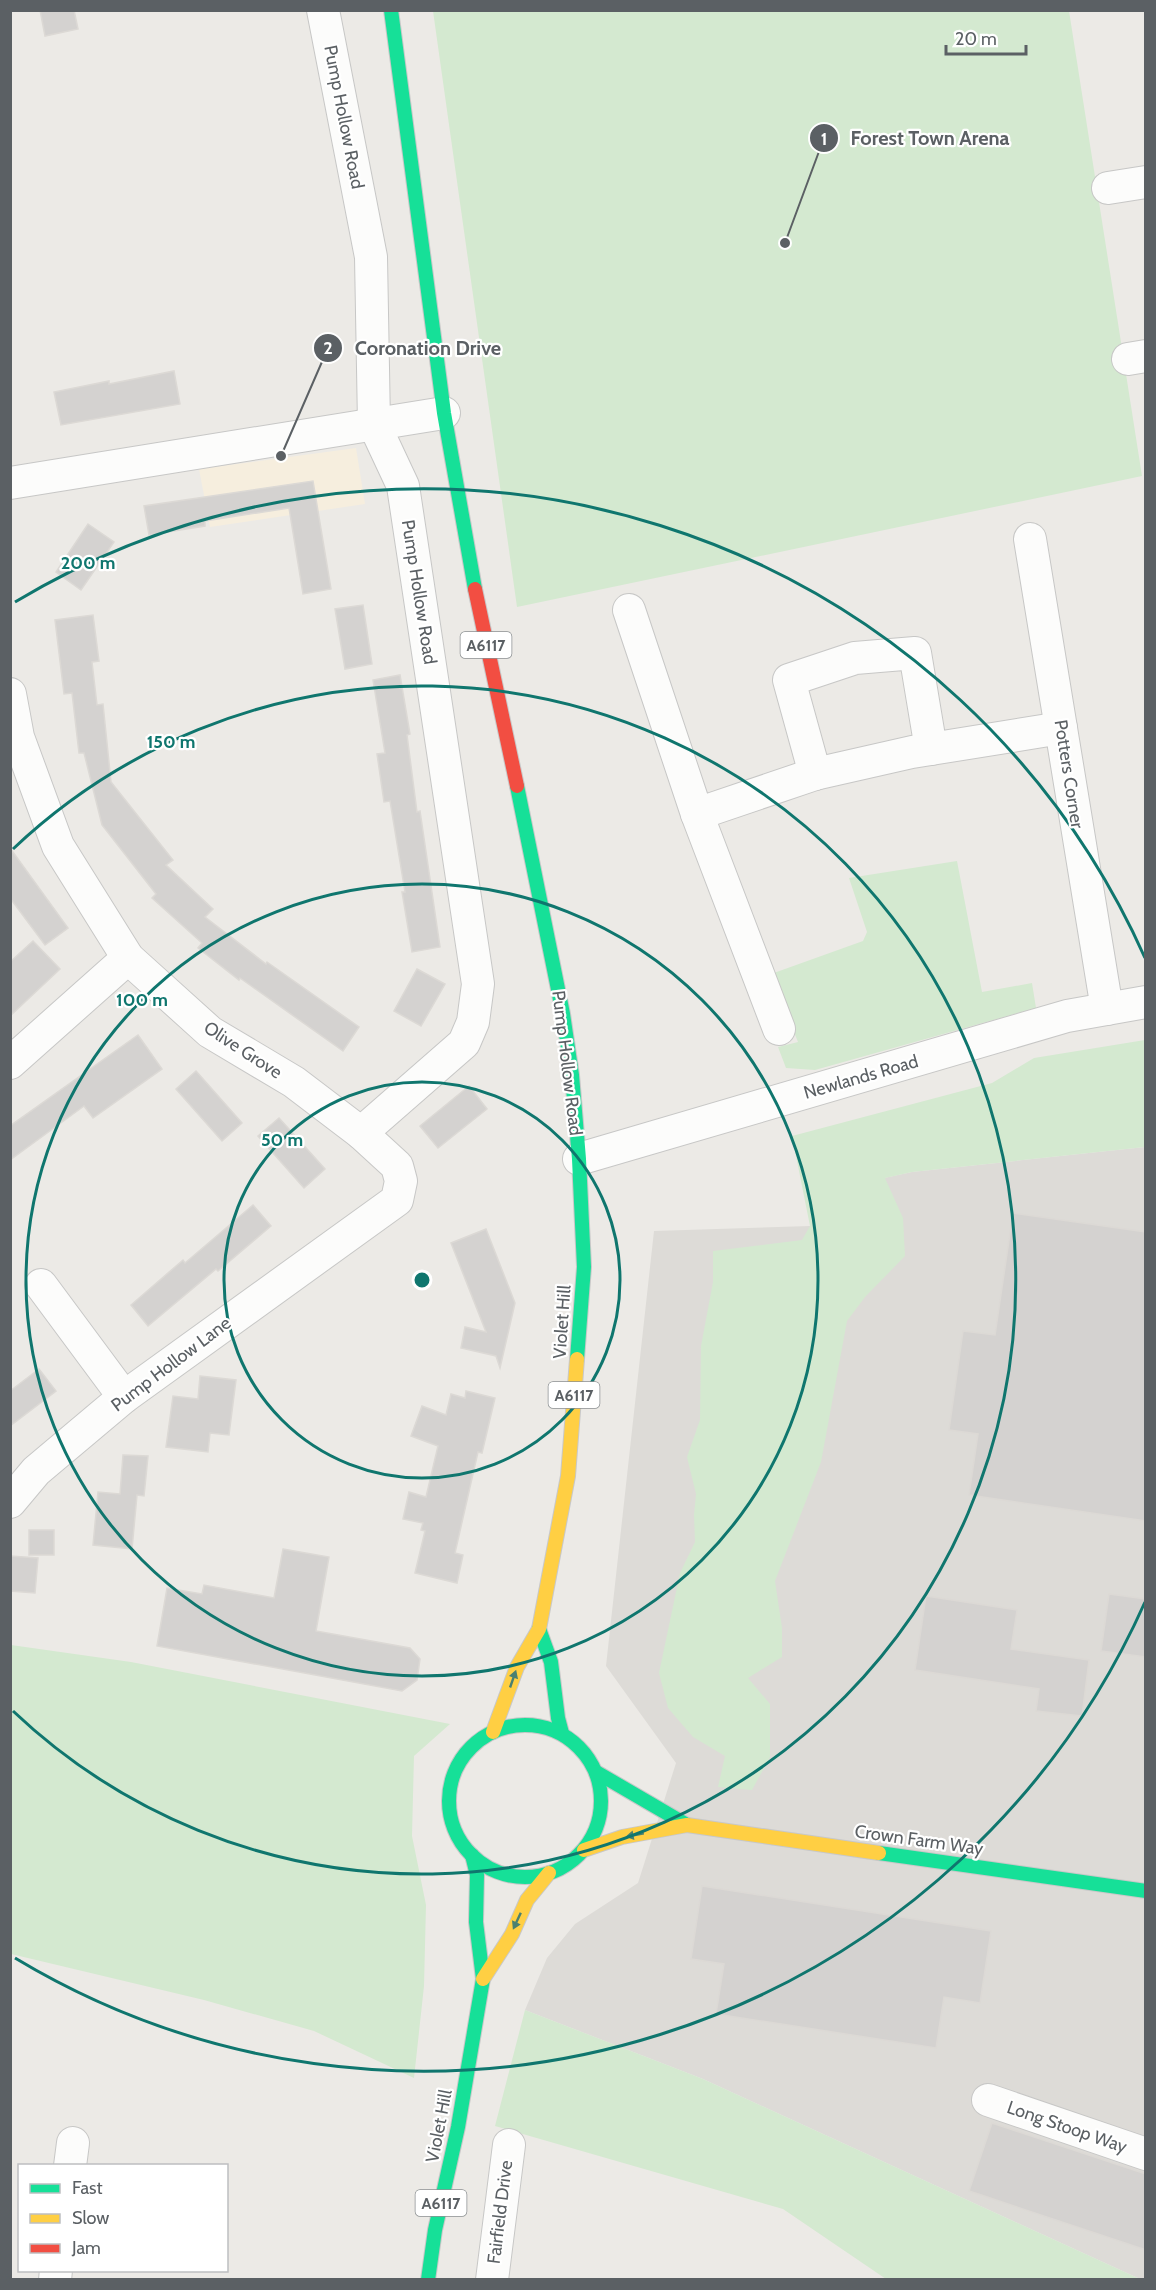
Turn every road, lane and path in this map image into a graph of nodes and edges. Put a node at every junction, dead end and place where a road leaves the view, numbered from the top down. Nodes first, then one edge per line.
1 (323, 10) edge
2 (391, 10) edge
3 (1146, 182) edge
4 (1108, 188) dead end
5 (444, 413) junction
6 (374, 424) junction
7 (10, 483) edge
8 (1030, 539) dead end
9 (629, 610) dead end
10 (10, 694) edge
11 (1061, 728) junction
12 (14, 738) edge
13 (931, 749) junction
14 (815, 774) junction
15 (697, 814) junction
16 (128, 958) junction
17 (1146, 1002) edge
18 (1107, 1009) junction
19 (779, 1029) dead end
20 (10, 1063) edge
21 (361, 1133) junction
22 (579, 1159) junction
23 (342, 1239) joint
24 (41, 1286) dead end
25 (124, 1397) junction
26 (10, 1502) edge
27 (539, 1629) junction
28 (493, 1732) junction
29 (562, 1733) junction
30 (596, 1772) junction
31 (687, 1825) junction
32 (584, 1850) junction
33 (472, 1856) junction
34 (549, 1873) junction
35 (1146, 1891) edge
36 (483, 1979) junction
37 (988, 2100) dead end
38 (509, 2145) dead end
39 (1146, 2154) edge
40 (428, 2280) edge
41 (492, 2280) edge

1 - 6 street, Pump Hollow Road
2 - 5 main road, Pump Hollow Road / A6117
3 - 4 street
5 - 6 street
5 - 22 main road, Pump Hollow Road / A6117
6 - 7 street
6 - 21 street, Pump Hollow Road
8 - 11 street, Potters Corner
9 - 15 street
10 - 12 street, Olive Grove
11 - 13 street
11 - 18 street, Potters Corner
12 - 16 street, Olive Grove
13 - 14 street
13 - 14 street
14 - 15 street
15 - 19 street
16 - 20 street
16 - 21 street, Olive Grove
17 - 18 street, Newlands Road
18 - 22 street, Newlands Road
21 - 23 street, Olive Grove
22 - 27 main road, Violet Hill / A6117
23 - 25 street, Pump Hollow Lane
24 - 25 street
25 - 26 street, Pump Hollow Lane
28 -> 27 main road, Violet Hill / A6117
27 - 29 main road
28 - 29 main road, A6117
28 - 33 main road, A6117
29 - 30 main road, A6117
30 - 31 main road, Crown Farm Way
30 - 32 main road, A6117
31 -> 32 main road, Crown Farm Way
31 - 35 main road, Crown Farm Way
32 - 34 main road, A6117
33 - 34 main road, A6117
33 - 36 main road, Violet Hill / A6117
34 -> 36 main road, Violet Hill / A6117
36 - 40 main road, Violet Hill / A6117
37 - 39 street, Long Stoop Way
38 - 41 street, Fairfield Drive

